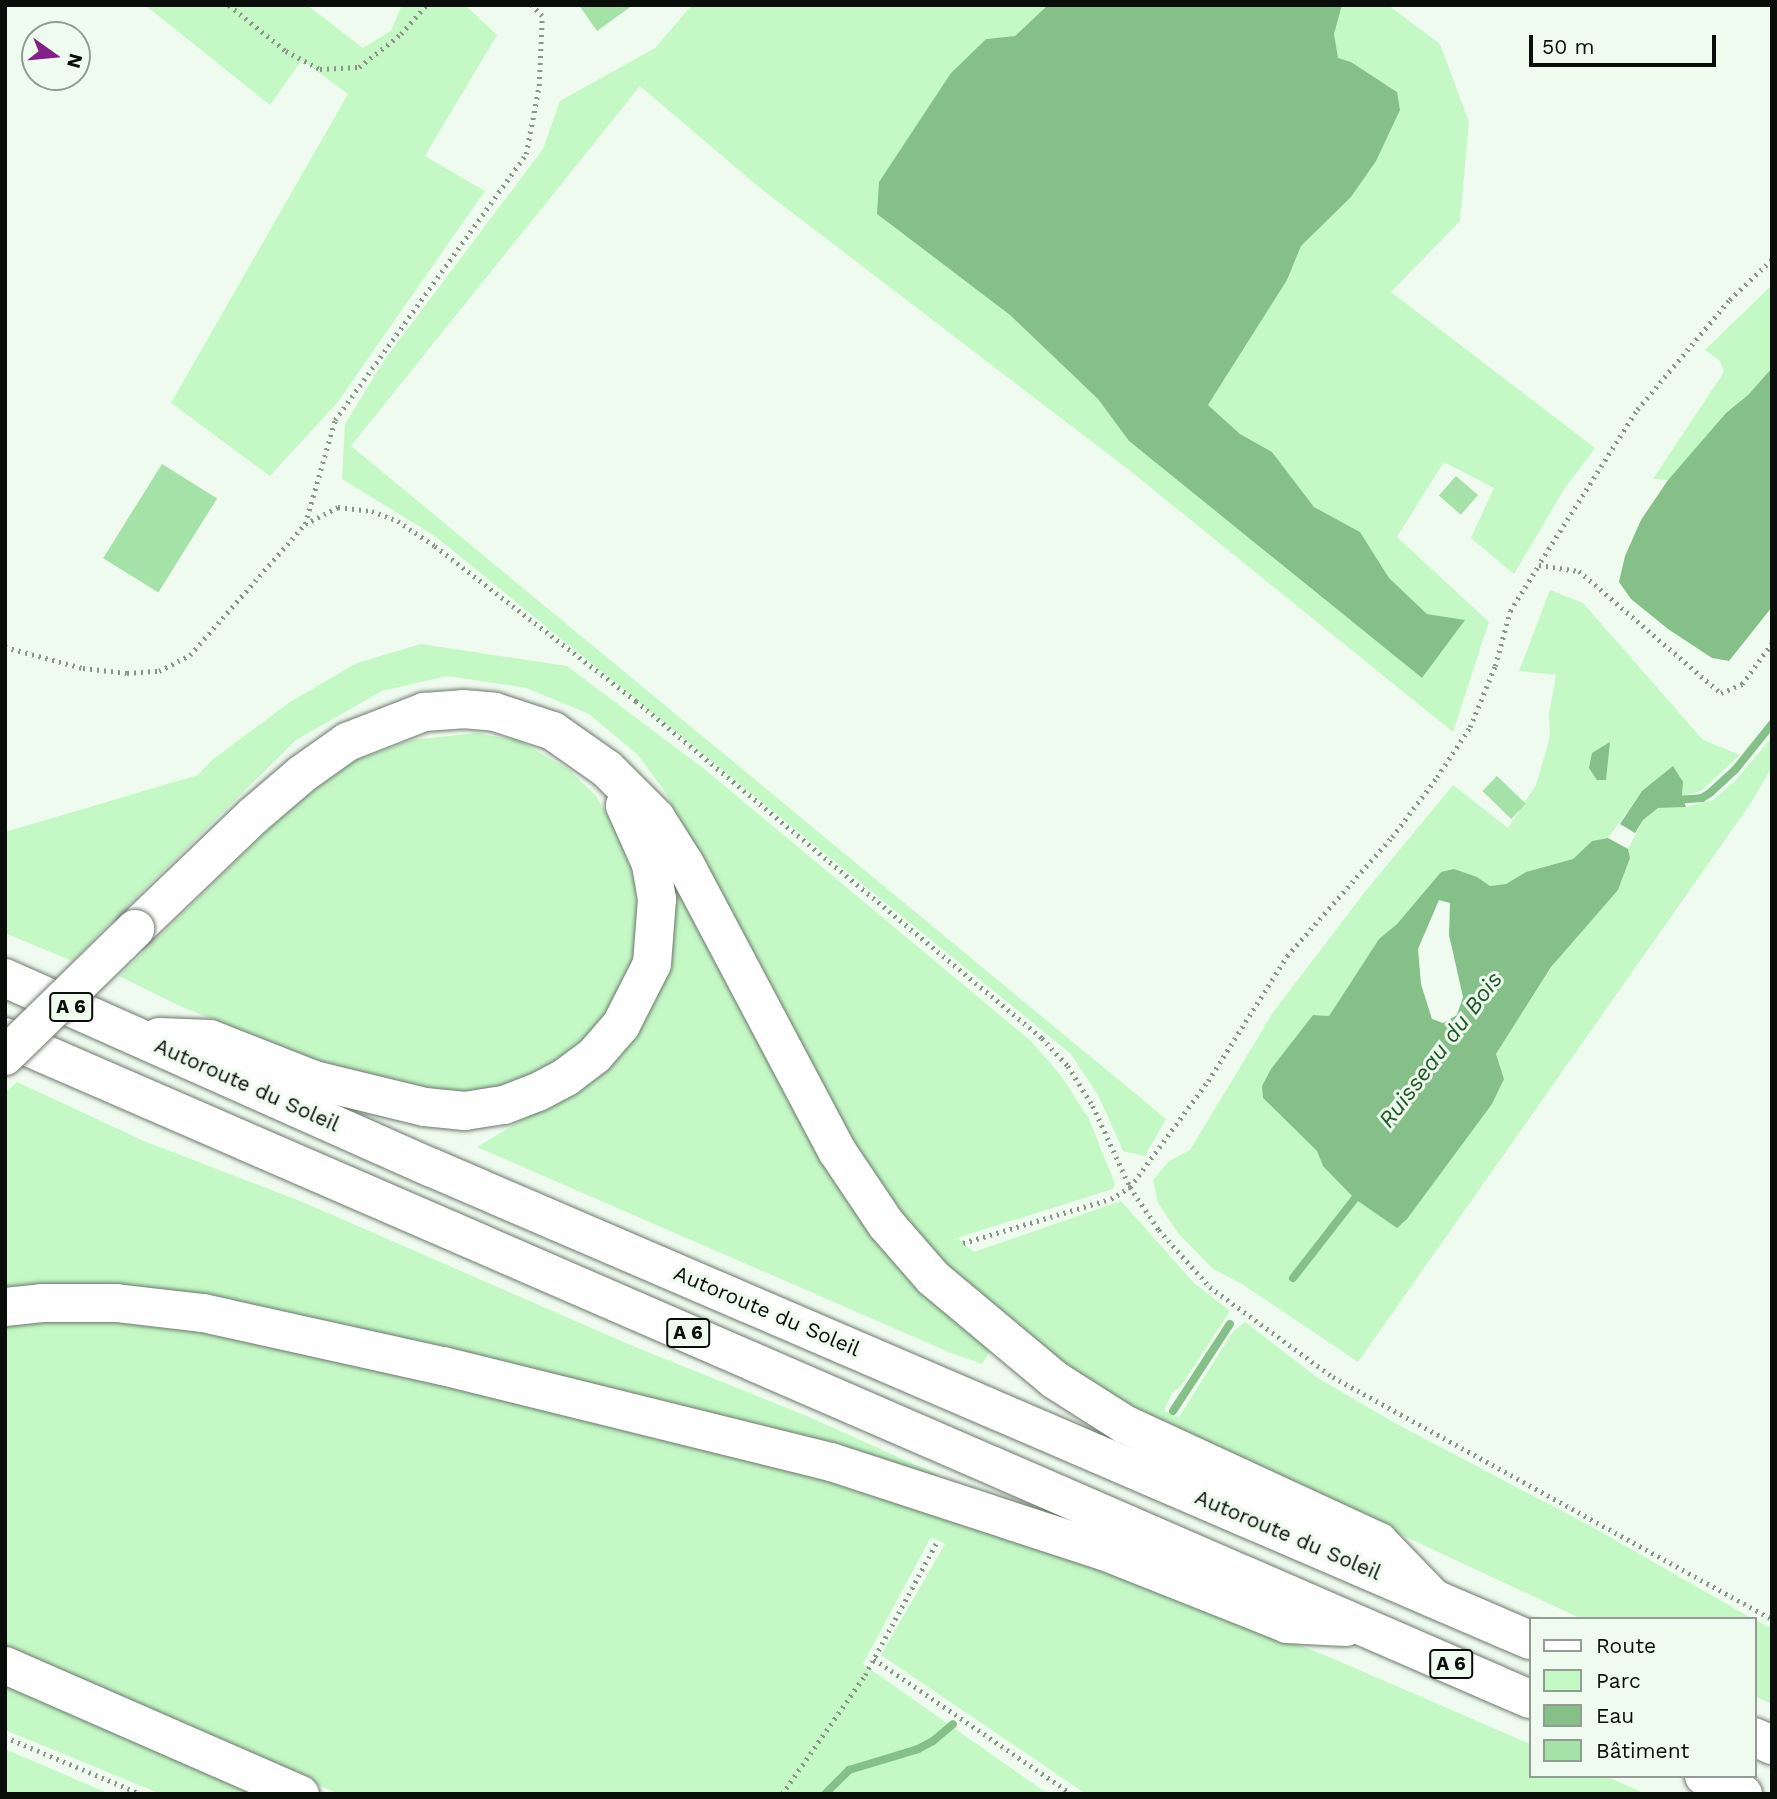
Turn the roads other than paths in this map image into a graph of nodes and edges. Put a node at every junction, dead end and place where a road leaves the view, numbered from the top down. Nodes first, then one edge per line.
1 (607, 769) junction
2 (5, 978) edge
3 (136, 1036) junction
4 (5, 1037) edge
5 (5, 1056) edge
6 (5, 1307) edge
7 (1433, 1598) junction
8 (1371, 1629) junction
9 (1528, 1639) edge
10 (5, 1665) edge
11 (1528, 1698) edge
12 (1756, 1738) edge
13 (1772, 1745) edge
14 (1708, 1778) edge
15 (300, 1794) edge
16 (1743, 1794) edge

1 - 3 highway
1 - 5 highway, bridge
1 - 7 highway
2 - 3 highway, Autoroute du Soleil / A 6
3 - 7 highway, Autoroute du Soleil / A 6
4 - 8 highway, A 6
6 - 8 highway
7 - 9 highway, Autoroute du Soleil / A 6
8 - 11 highway, A 6
10 - 15 street
12 - 13 highway
14 - 16 highway

